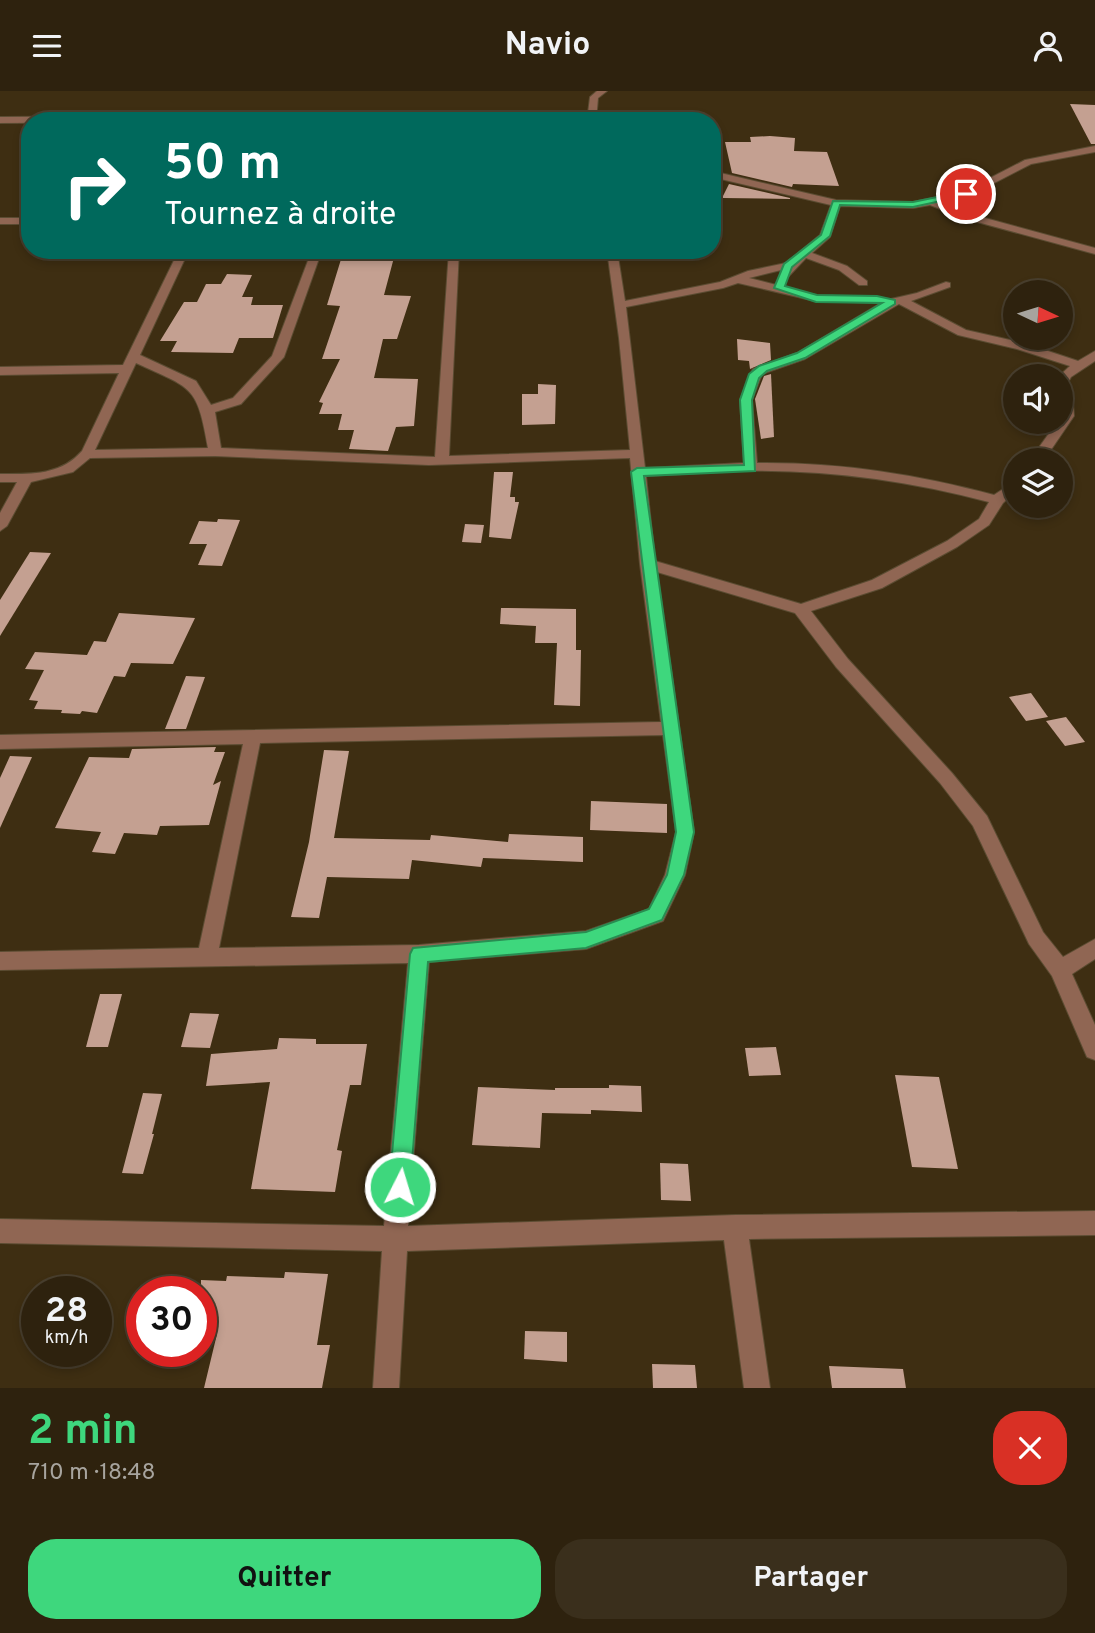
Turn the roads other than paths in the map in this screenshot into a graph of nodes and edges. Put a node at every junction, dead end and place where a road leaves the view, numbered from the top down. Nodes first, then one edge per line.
1 (603, 91) edge
2 (593, 112) edge
3 (0, 120) edge
4 (21, 120) edge
5 (1095, 149) edge
6 (721, 176) edge
7 (932, 202) junction
8 (836, 203) junction
9 (0, 221) edge
10 (21, 221) edge
11 (1095, 251) edge
12 (806, 254) junction
13 (180, 259) edge
14 (314, 259) edge
15 (453, 259) edge
16 (613, 259) edge
17 (788, 266) junction
18 (738, 279) junction
19 (863, 283) dead end
20 (946, 285) dead end
21 (779, 288) junction
22 (895, 301) junction
23 (621, 305) junction
24 (1095, 355) edge
25 (130, 363) junction
26 (1078, 365) junction
27 (1073, 369) edge
28 (0, 371) edge
29 (208, 410) junction
30 (215, 452) junction
31 (90, 454) junction
32 (636, 454) junction
33 (442, 460) junction
34 (751, 468) junction
35 (637, 472) junction
36 (0, 478) edge
37 (26, 478) junction
38 (1003, 496) edge
39 (998, 500) junction
40 (0, 526) edge
41 (648, 564) junction
42 (801, 608) junction
43 (672, 729) junction
44 (253, 737) junction
45 (0, 742) edge
46 (1095, 948) edge
47 (419, 954) junction
48 (207, 957) junction
49 (0, 961) edge
50 (1060, 970) junction
51 (1095, 1050) edge
52 (1095, 1223) edge
53 (735, 1227) junction
54 (0, 1231) edge
55 (395, 1238) junction
56 (386, 1388) edge
57 (757, 1388) edge

1 - 2 street
3 - 4 street
5 - 7 street
6 - 8 street
7 - 8 street
7 - 11 street
8 - 12 street
9 - 10 street
12 - 17 street
12 - 19 street
13 - 25 street
14 - 29 street
15 - 33 street
16 - 23 street
17 - 18 street
17 - 21 street
18 - 21 street
18 - 23 street
20 - 22 street
21 - 22 street
22 - 26 street
22 - 34 street
23 - 32 street
24 - 26 street
25 - 28 street
25 - 29 street
25 - 31 street
26 - 27 street
29 - 30 street
30 - 31 street
30 - 33 street
31 - 37 street
32 - 33 street
32 - 35 street
34 - 35 street
34 - 39 street
35 - 41 street
36 - 37 street
37 - 40 street
38 - 39 street
39 - 42 street
41 - 42 street
41 - 43 street
42 - 50 street
43 - 44 street
43 - 47 street
44 - 45 street
44 - 48 street
46 - 50 street
47 - 48 street
47 - 55 street
48 - 49 street
50 - 51 street
52 - 53 street
53 - 55 street
53 - 57 street
54 - 55 street
55 - 56 street

